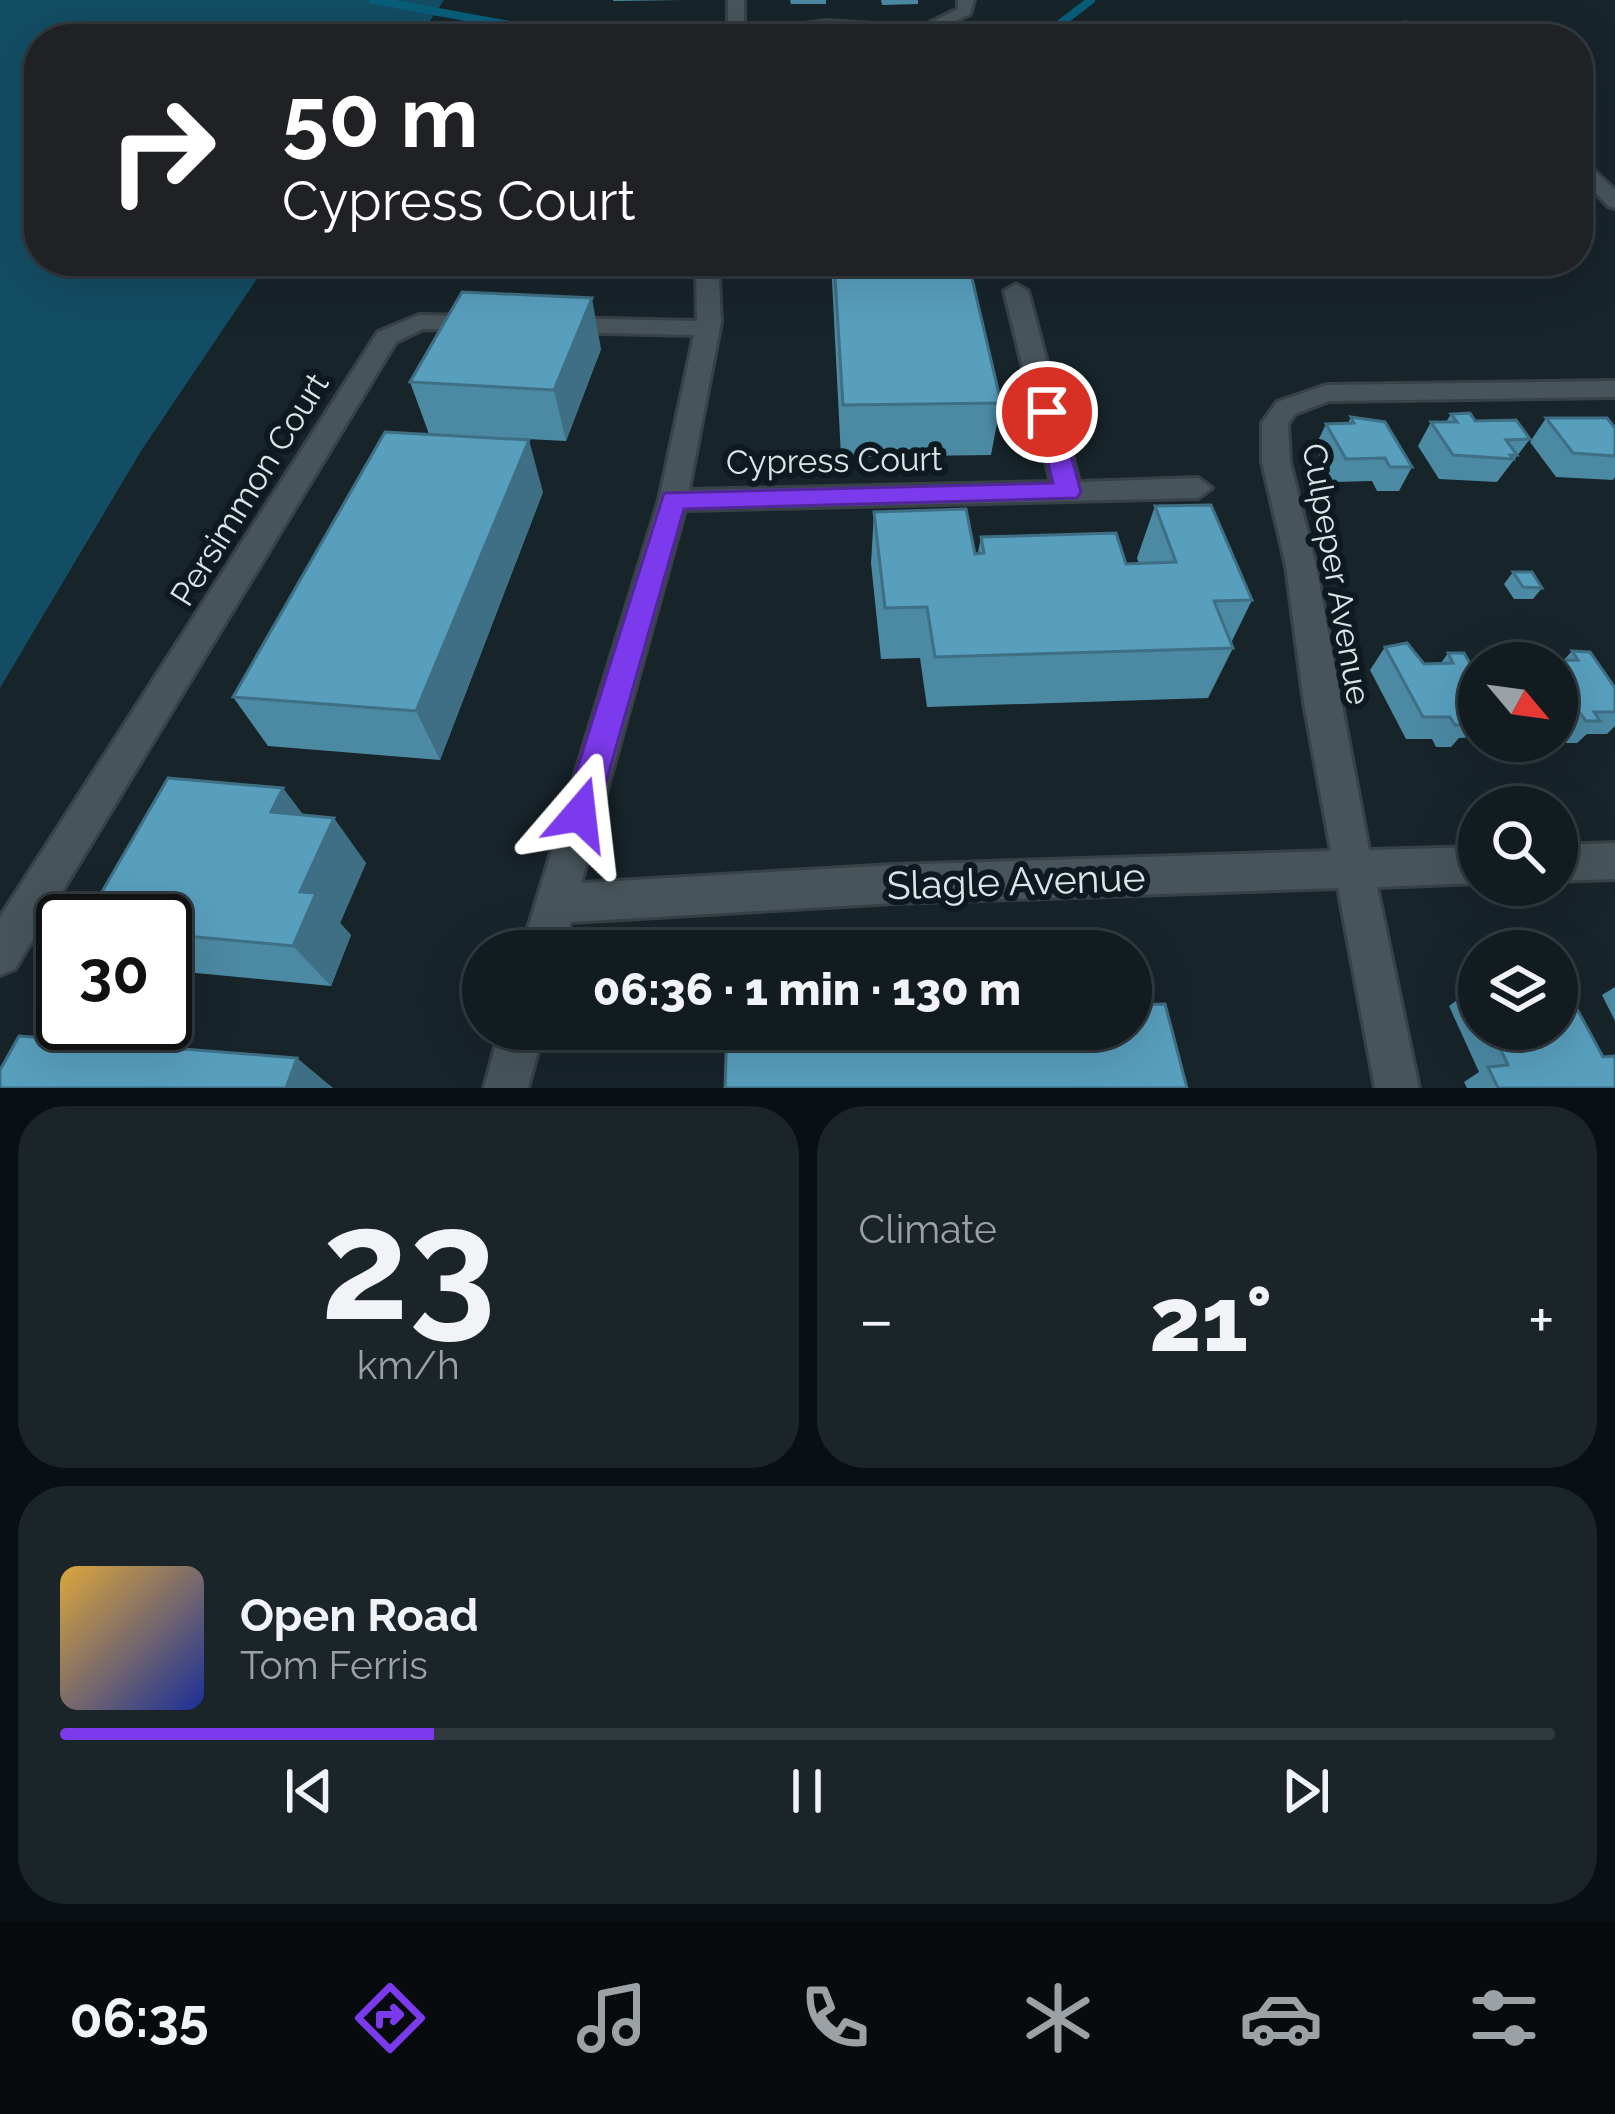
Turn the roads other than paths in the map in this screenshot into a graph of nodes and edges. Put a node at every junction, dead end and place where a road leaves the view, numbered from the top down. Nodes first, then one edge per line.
1 (966, 0) edge
2 (939, 24) edge
3 (1593, 178) edge
4 (1615, 202) edge
5 (706, 276) edge
6 (1016, 291) dead end
7 (708, 328) junction
8 (1615, 389) edge
9 (1198, 488) dead end
10 (1068, 492) junction
11 (673, 500) junction
12 (1615, 861) edge
13 (1578, 862) edge
14 (1458, 866) edge
15 (1357, 869) junction
16 (554, 904) junction
17 (547, 930) edge
18 (0, 954) edge
19 (516, 1050) edge
20 (506, 1088) edge
21 (1397, 1088) edge

1 - 2 street
3 - 4 street
5 - 7 street
6 - 10 street
7 - 11 street
7 - 18 street, Persimmon Court
8 - 15 street, Culpeper Avenue
9 - 10 street, Cypress Court
10 - 11 street, Cypress Court
11 - 16 street
12 - 13 street
14 - 15 street, Slagle Avenue
15 - 16 street, Slagle Avenue
15 - 21 street
16 - 17 street
19 - 20 street

